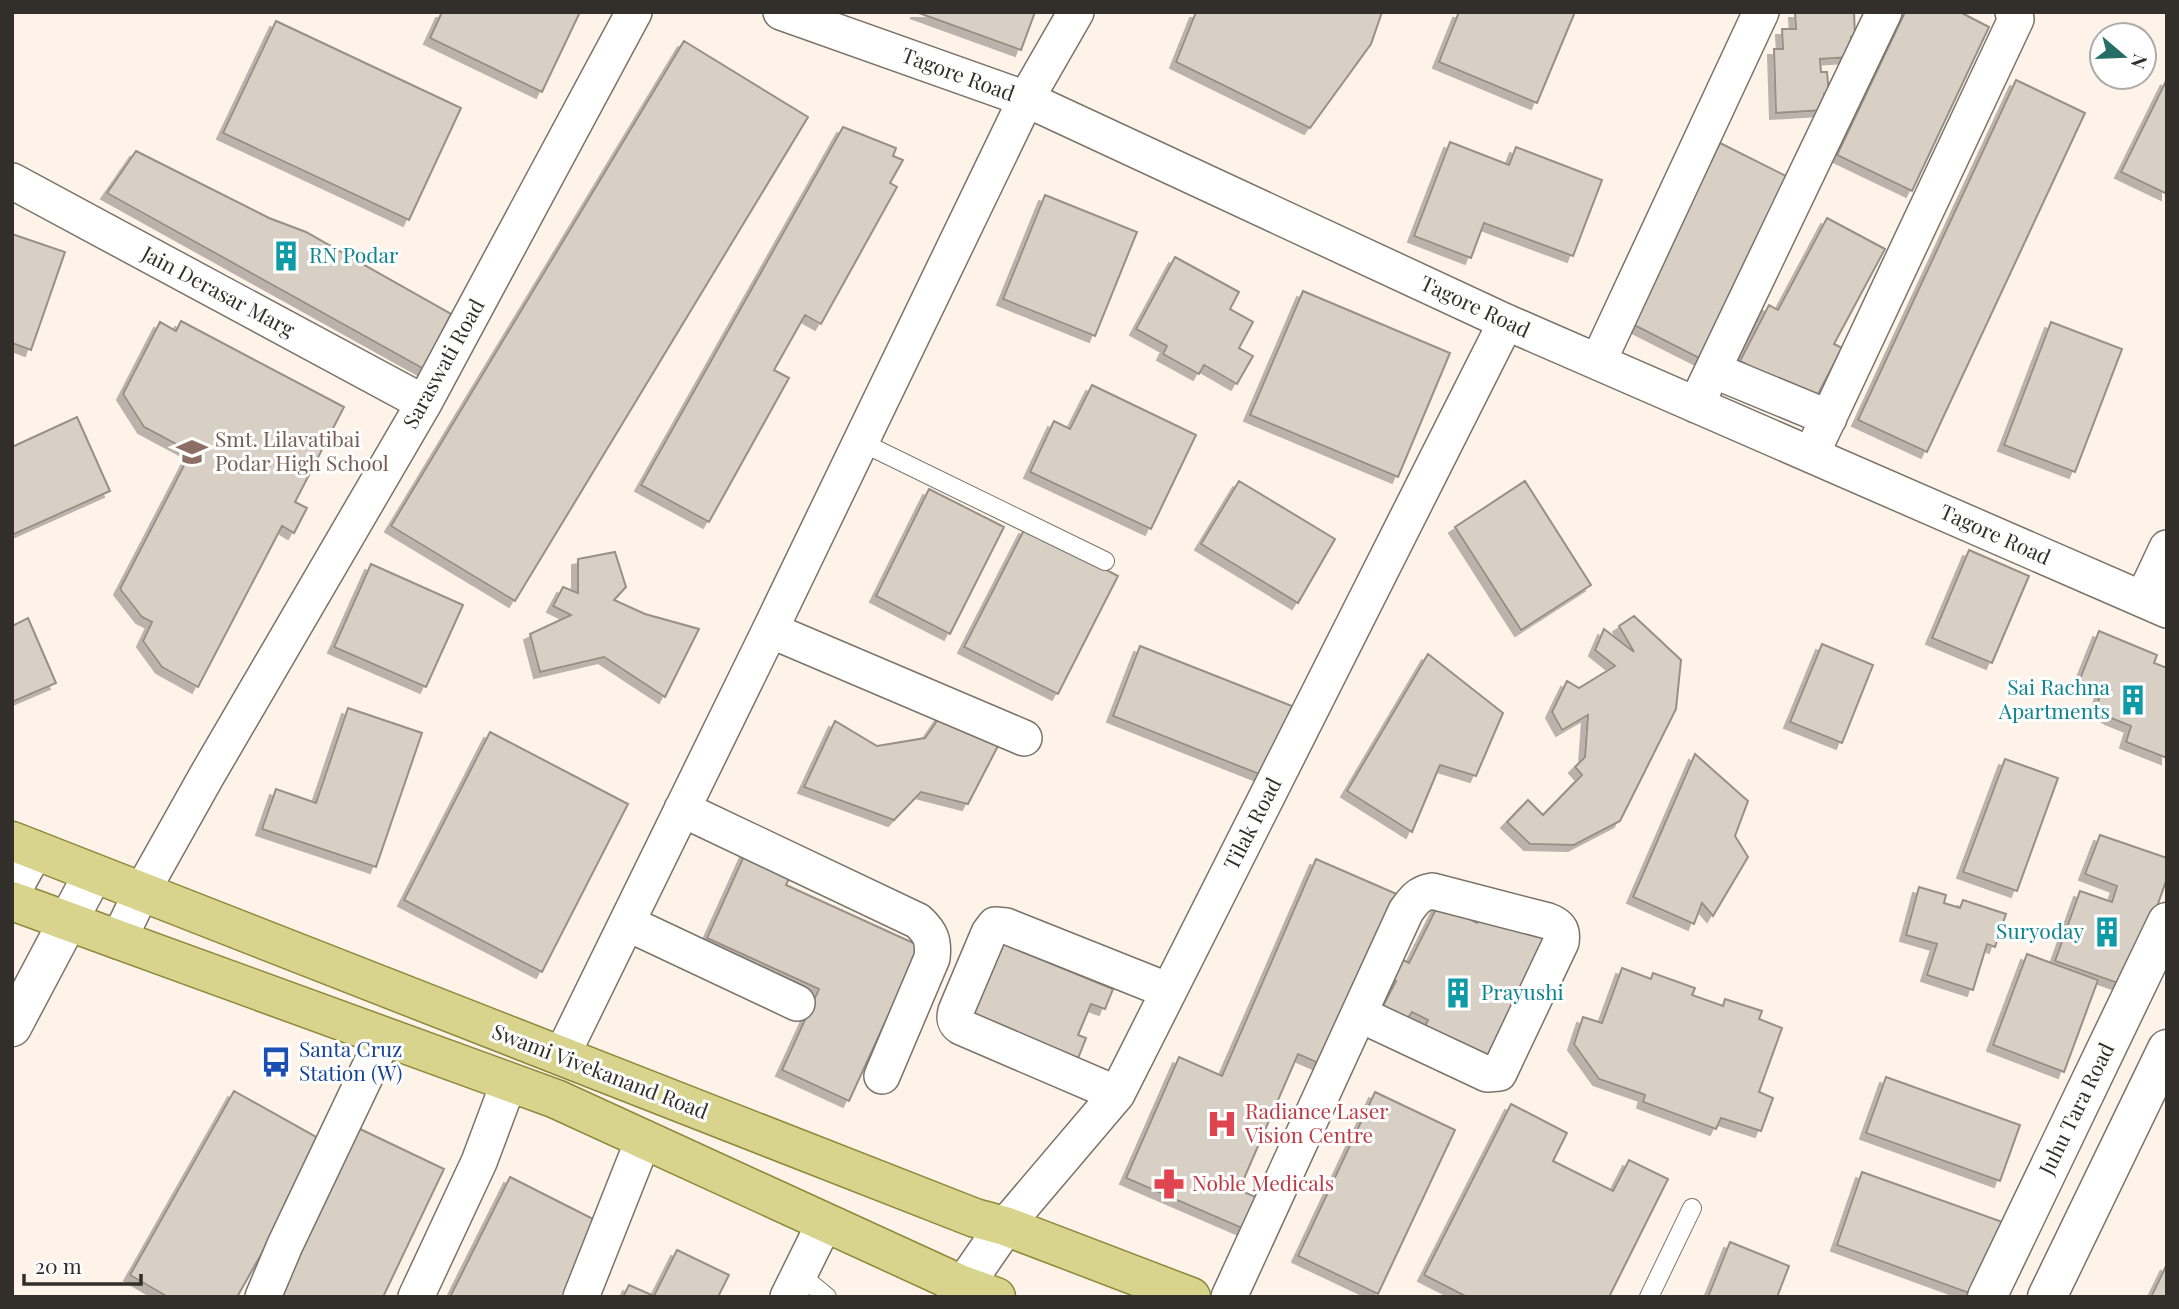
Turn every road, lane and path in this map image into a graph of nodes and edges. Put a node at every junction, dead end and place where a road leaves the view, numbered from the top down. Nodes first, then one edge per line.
1 (634, 12) edge
2 (781, 12) edge
3 (1076, 12) edge
4 (1761, 12) edge
5 (1885, 12) edge
6 (2013, 12) edge
7 (1026, 99) junction
8 (12, 181) edge
9 (1506, 322) junction
10 (1598, 362) junction
11 (1713, 370) junction
12 (424, 403) junction
13 (1696, 405) junction
14 (1829, 418) junction
15 (861, 442) junction
16 (1811, 455) junction
17 (2167, 548) edge
18 (1105, 561) dead end
19 (2155, 604) edge
20 (770, 630) junction
21 (1024, 738) dead end
22 (682, 809) junction
23 (23, 845) edge
24 (93, 874) junction
25 (12, 890) edge
26 (141, 893) junction
27 (12, 901) edge
28 (2167, 922) edge
29 (67, 923) junction
30 (627, 923) junction
31 (118, 941) junction
32 (1169, 990) junction
33 (797, 1003) dead end
34 (1359, 1014) junction
35 (12, 1027) edge
36 (384, 1037) junction
37 (2167, 1049) edge
38 (561, 1057) junction
39 (882, 1076) dead end
40 (2092, 1079) junction
41 (509, 1082) junction
42 (1116, 1094) junction
43 (2141, 1101) junction
44 (644, 1138) junction
45 (1692, 1208) dead end
46 (825, 1222) junction
47 (1006, 1226) junction
48 (793, 1285) edge
49 (971, 1293) edge
50 (263, 1297) edge
51 (416, 1297) edge
52 (581, 1297) edge
53 (827, 1297) edge
54 (1191, 1297) edge
55 (1229, 1297) edge
56 (1649, 1297) edge
57 (1987, 1297) edge
58 (2047, 1297) edge

1 - 12 street, Saraswati Road
2 - 7 street, Tagore Road
3 - 7 street
4 - 10 street
5 - 11 street
6 - 14 street
7 - 9 street, Tagore Road
7 - 15 street
8 - 12 street, Jain Derasar Marg
9 - 10 street, Tagore Road
9 - 32 street, Tilak Road
10 - 13 street, Tagore Road
11 - 13 street
11 - 14 street
12 - 26 street, Saraswati Road
13 - 16 street, Tagore Road
14 - 16 street
15 - 18 lane
15 - 20 street
16 - 19 street, Tagore Road
17 - 19 street
20 - 21 street
20 - 22 street
22 - 30 street
22 - 39 street
23 - 24 main road, Swami Vivekanand Road
23 - 25 main road
24 - 26 main road, Swami Vivekanand Road
24 - 29 main road
26 - 31 street, Saraswati Road
26 - 38 main road, Swami Vivekanand Road
27 - 29 main road, Swami Vivekanand Road
28 - 40 main road, Juhu Tara Road
29 - 31 main road, Swami Vivekanand Road
29 - 35 main road
30 - 33 street
30 - 38 street
31 - 36 main road, Swami Vivekanand Road
32 - 42 street, Tilak Road
32 - 42 street
34 - 34 street
34 - 55 street
36 - 41 main road, Swami Vivekanand Road
36 - 50 street
37 - 43 main road
38 - 47 main road, Swami Vivekanand Road
40 - 43 main road
40 - 57 main road, Juhu Tara Road
41 - 44 main road, Swami Vivekanand Road
41 - 51 street
42 - 47 street, Tilak Road
43 - 58 main road
44 - 46 main road, Swami Vivekanand Road
44 - 52 street
45 - 56 lane
46 - 48 street
46 - 49 main road, Swami Vivekanand Road
47 - 49 main road, Tilak Road
47 - 54 main road, Swami Vivekanand Road
48 - 53 lane

